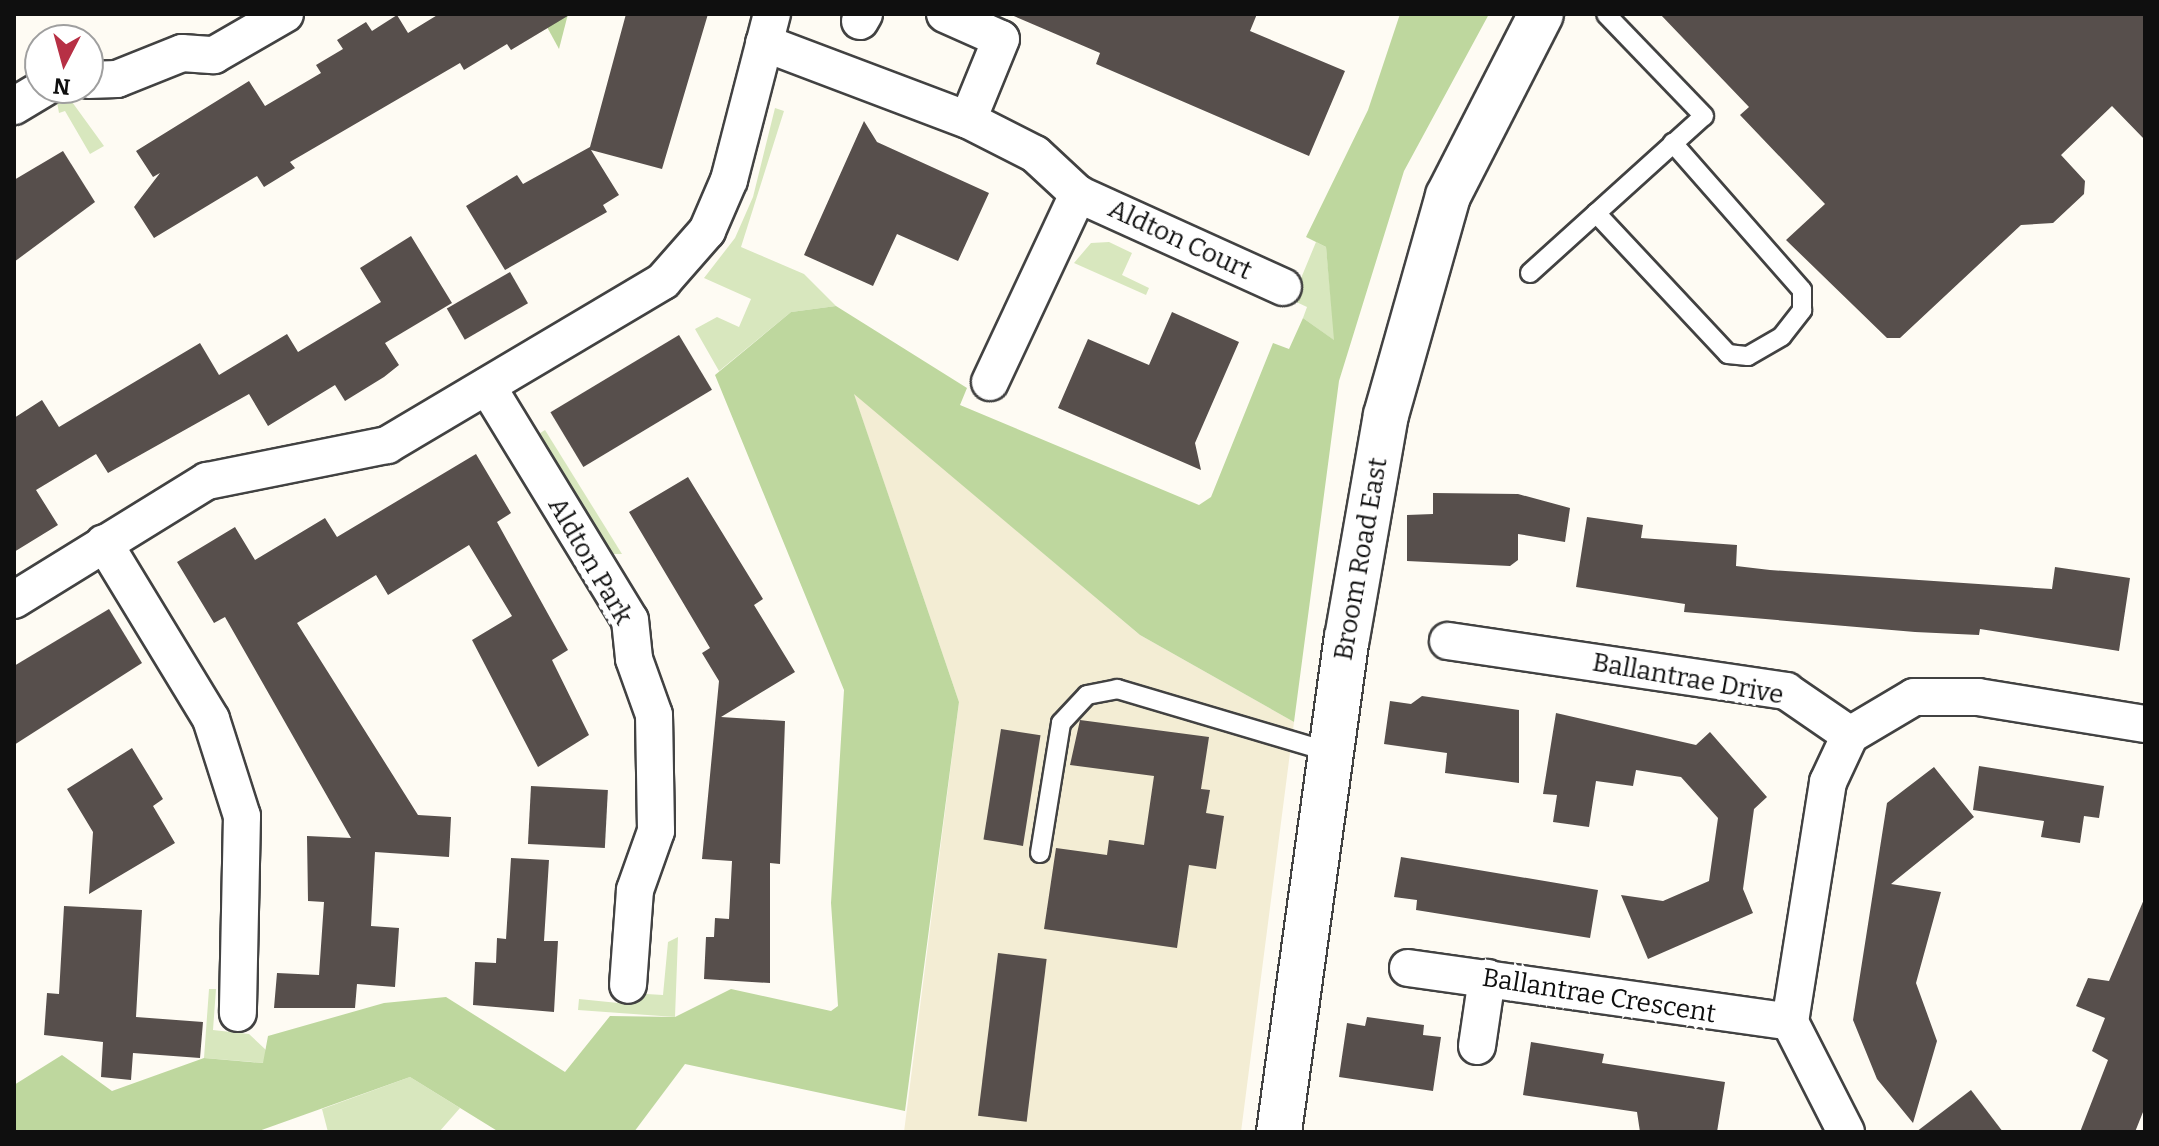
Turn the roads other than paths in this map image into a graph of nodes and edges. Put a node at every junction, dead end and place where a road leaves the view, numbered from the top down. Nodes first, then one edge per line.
1 (285, 14) edge
2 (945, 14) edge
3 (1541, 14) edge
4 (1606, 14) edge
5 (768, 28) edge
6 (104, 79) edge
7 (968, 120) junction
8 (1673, 143) junction
9 (1078, 194) junction
10 (1596, 213) junction
11 (1530, 273) dead end
12 (1283, 287) dead end
13 (990, 382) dead end
14 (487, 386) junction
15 (104, 543) junction
16 (14, 600) edge
17 (1448, 641) dead end
18 (2145, 724) edge
19 (1850, 735) junction
20 (1330, 752) junction
21 (1040, 853) dead end
22 (1408, 968) dead end
23 (1487, 978) junction
24 (628, 985) dead end
25 (238, 1013) dead end
26 (1790, 1022) junction
27 (1477, 1046) dead end
28 (1279, 1132) edge
29 (1846, 1132) edge

1 - 6 street
2 - 7 street
3 - 20 street, Broom Road East
4 - 8 lane
5 - 7 street, Aldton Court
5 - 14 street
7 - 9 street, Aldton Court
8 - 10 lane
8 - 10 lane
9 - 12 street, Aldton Court
9 - 13 street, Aldton Court
10 - 11 lane
14 - 15 street
14 - 24 street, Aldton Park
15 - 16 street
15 - 25 street
17 - 19 street, Ballantrae Drive
18 - 19 street
19 - 26 street
20 - 21 lane
20 - 28 street, Broom Road East
22 - 23 street, Ballantrae Crescent
23 - 26 street, Ballantrae Crescent
23 - 27 street
26 - 29 street

